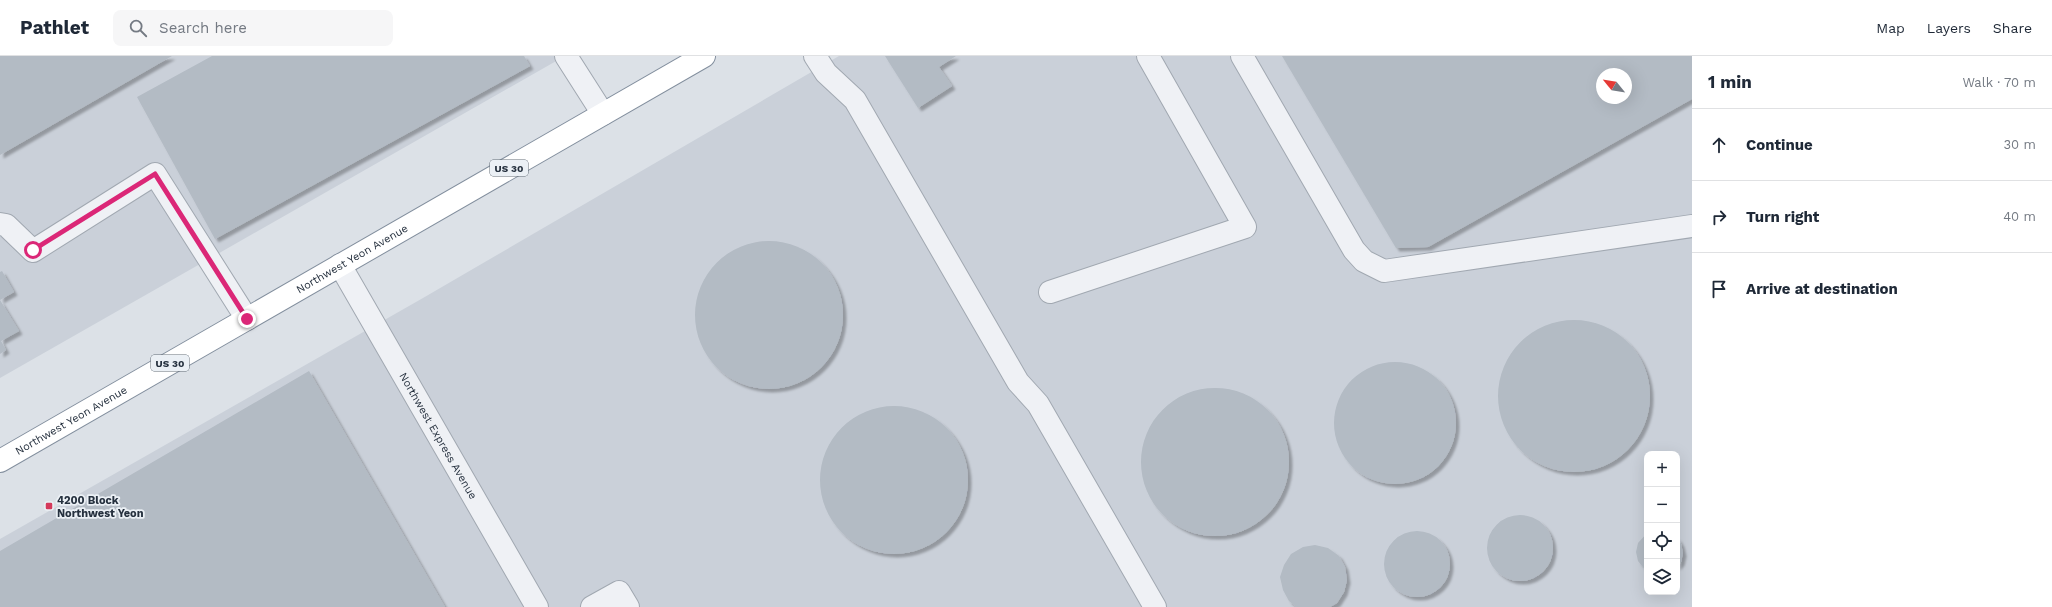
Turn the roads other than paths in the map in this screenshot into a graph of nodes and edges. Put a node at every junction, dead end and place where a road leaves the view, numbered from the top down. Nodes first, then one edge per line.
1 (566, 56) edge
2 (704, 56) edge
3 (815, 56) edge
4 (1148, 56) edge
5 (1242, 56) edge
6 (603, 114) junction
7 (0, 224) edge
8 (1692, 226) edge
9 (340, 265) junction
10 (1050, 292) dead end
11 (247, 319) junction
12 (0, 461) edge
13 (537, 607) edge
14 (592, 607) edge
15 (628, 607) edge
16 (1155, 607) edge

1 - 6 street
2 - 6 highway, Northwest Yeon Avenue / US 30
3 - 16 street
4 - 10 street
5 - 8 street
6 - 9 highway, Northwest Yeon Avenue / US 30
7 - 11 street
9 - 11 highway, Northwest Yeon Avenue / US 30
9 - 13 street, Northwest Express Avenue
11 - 12 highway, Northwest Yeon Avenue / US 30
14 - 15 street

